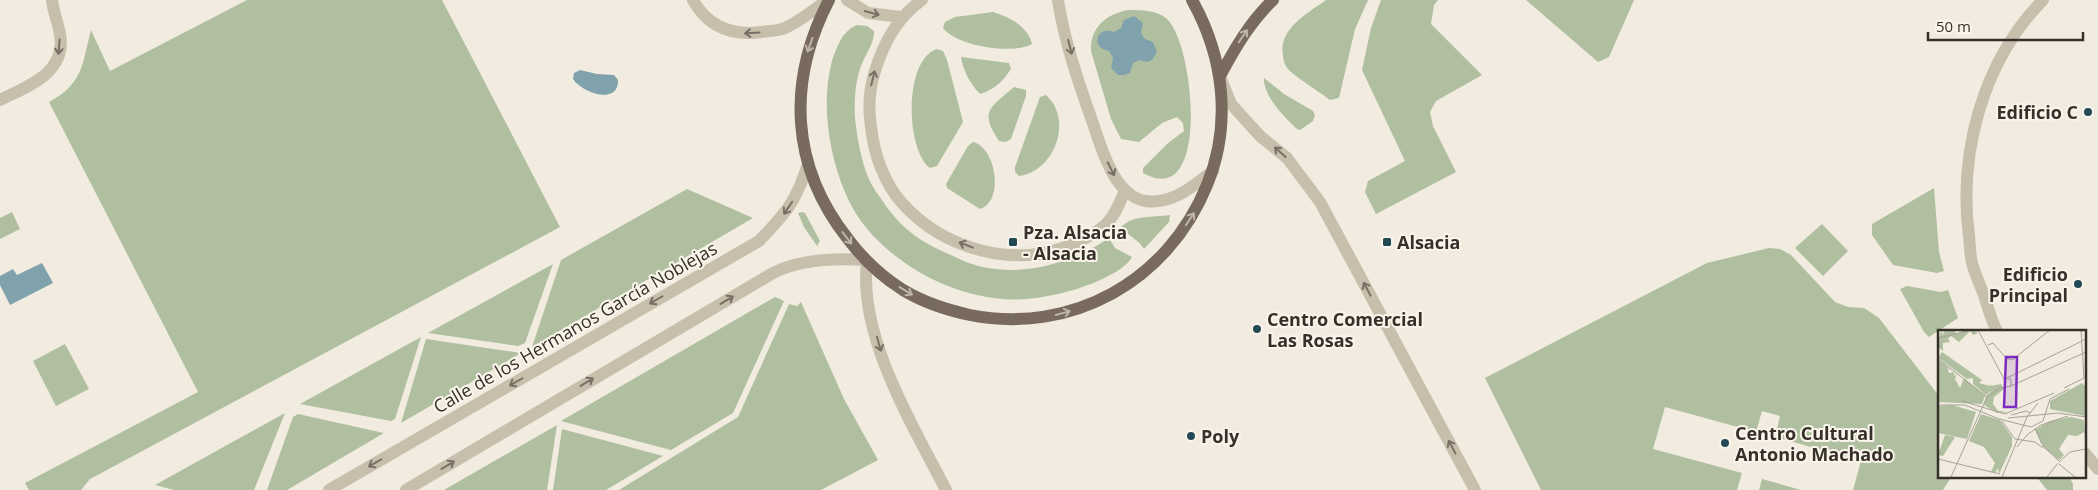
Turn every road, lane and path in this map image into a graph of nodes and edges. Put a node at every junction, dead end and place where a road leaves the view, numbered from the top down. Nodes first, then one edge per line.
1 (52, 0) edge
2 (693, 0) edge
3 (828, 0) edge
4 (847, 0) edge
5 (922, 0) edge
6 (1058, 0) edge
7 (1192, 0) edge
8 (1273, 0) edge
9 (2043, 0) edge
10 (901, 17) junction
11 (1221, 77) junction
12 (0, 100) edge
13 (808, 164) junction
14 (1213, 171) junction
15 (1125, 190) junction
16 (866, 261) junction
17 (1997, 330) edge
18 (2086, 454) edge
19 (2098, 469) edge
20 (329, 490) edge
21 (406, 490) edge
22 (946, 490) edge
23 (1475, 490) edge

1 -> 12 street
3 -> 2 street
3 -> 13 main road
4 -> 10 street
5 - 10 street
6 -> 15 street
7 - 11 main road
11 -> 8 main road
9 - 17 street
15 -> 10 street
11 - 14 main road
23 -> 11 street
13 -> 16 main road
13 -> 20 street, Calle de los Hermanos García Noblejas
14 - 15 street
16 -> 14 main road
21 -> 16 street
16 -> 22 street
18 - 19 street

